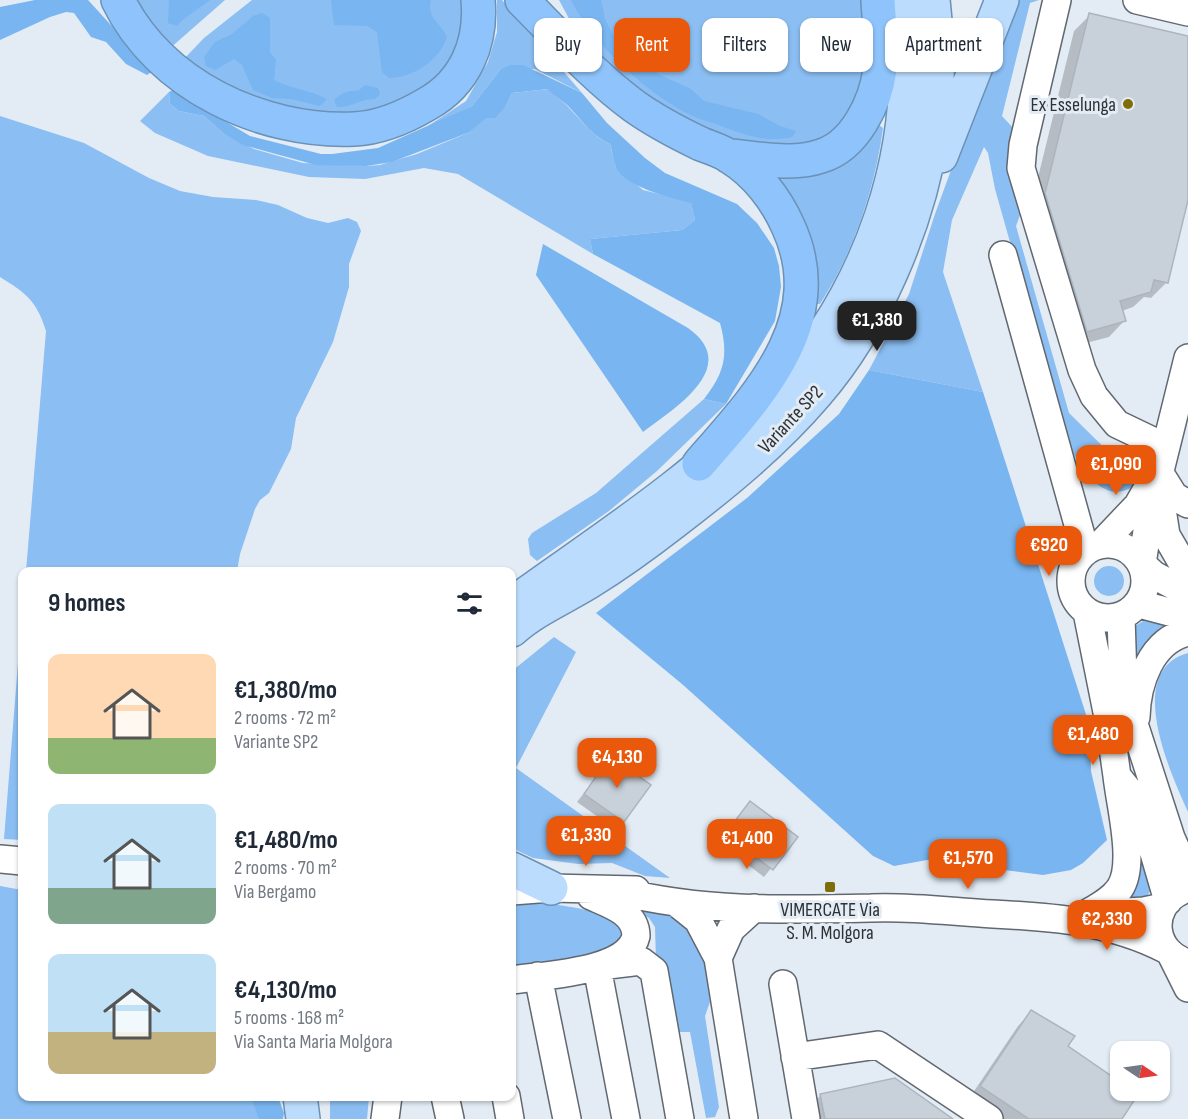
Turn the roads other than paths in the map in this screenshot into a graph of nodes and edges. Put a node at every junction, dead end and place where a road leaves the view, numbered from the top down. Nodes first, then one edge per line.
1 (118, 0) edge
2 (478, 0) edge
3 (522, 0) edge
4 (549, 0) edge
5 (878, 0) edge
6 (901, 0) edge
7 (933, 0) edge
8 (1002, 0) edge
9 (1057, 0) edge
10 (1137, 0) edge
11 (1188, 12) edge
12 (600, 77) junction
13 (730, 156) junction
14 (1003, 255) dead end
15 (890, 273) junction
16 (1188, 358) edge
17 (1162, 459) junction
18 (699, 464) junction
19 (1188, 504) edge
20 (1096, 546) junction
21 (1142, 564) junction
22 (1188, 573) edge
23 (591, 581) junction
24 (1188, 593) edge
25 (516, 601) edge
26 (1130, 610) junction
27 (1087, 612) junction
28 (1188, 617) edge
29 (516, 628) edge
30 (1188, 632) edge
31 (516, 643) edge
32 (1135, 727) junction
33 (1117, 776) junction
34 (0, 859) edge
35 (18, 861) edge
36 (516, 871) edge
37 (1188, 875) edge
38 (516, 880) edge
39 (563, 889) junction
40 (516, 891) edge
41 (618, 891) junction
42 (1173, 899) edge
43 (678, 904) junction
44 (754, 908) junction
45 (872, 908) junction
46 (1074, 916) junction
47 (1175, 956) edge
48 (718, 958) junction
49 (600, 966) junction
50 (538, 976) junction
51 (516, 979) edge
52 (783, 984) dead end
53 (1188, 988) edge
54 (795, 1057) junction
55 (387, 1101) edge
56 (405, 1101) edge
57 (446, 1101) edge
58 (507, 1101) edge
59 (735, 1118) edge
60 (385, 1119) edge
61 (404, 1119) edge
62 (450, 1119) edge
63 (510, 1119) edge
64 (567, 1119) edge
65 (626, 1119) edge
66 (680, 1119) edge
67 (806, 1119) edge
68 (989, 1119) edge

1 - 2 highway
3 - 12 highway
4 - 12 highway
5 - 13 highway
6 - 18 main road, Variante SP2
7 - 15 main road, Variante SP2
8 - 15 main road
9 - 17 street
10 - 11 street
12 - 13 highway
13 - 18 highway
14 - 20 street
15 - 23 main road, Variante SP2
16 - 17 street
17 - 19 street
17 - 20 street
17 - 21 street
17 - 22 street
18 - 25 main road, Variante SP2
20 - 21 street
20 - 27 street
21 - 24 street
21 - 26 street
23 - 29 main road, Variante SP2
23 - 31 main road
26 - 27 street
26 - 28 street
26 - 32 street
27 - 33 street
30 - 32 street
32 - 37 street
33 - 42 street
33 - 46 street
34 - 35 street
36 - 39 main road
38 - 39 street
39 - 40 street
39 - 41 street
39 - 49 street
41 - 43 street
41 - 45 street
42 - 46 street
42 - 47 street
43 - 44 street
43 - 48 street
44 - 45 street
44 - 48 street
45 - 46 street
46 - 47 street
47 - 53 street
48 - 59 street
49 - 50 street
49 - 65 street
49 - 66 street
50 - 51 street
50 - 64 street
52 - 54 street
54 - 67 street
54 - 68 street
55 - 60 street
56 - 61 street
57 - 62 street
58 - 63 street

